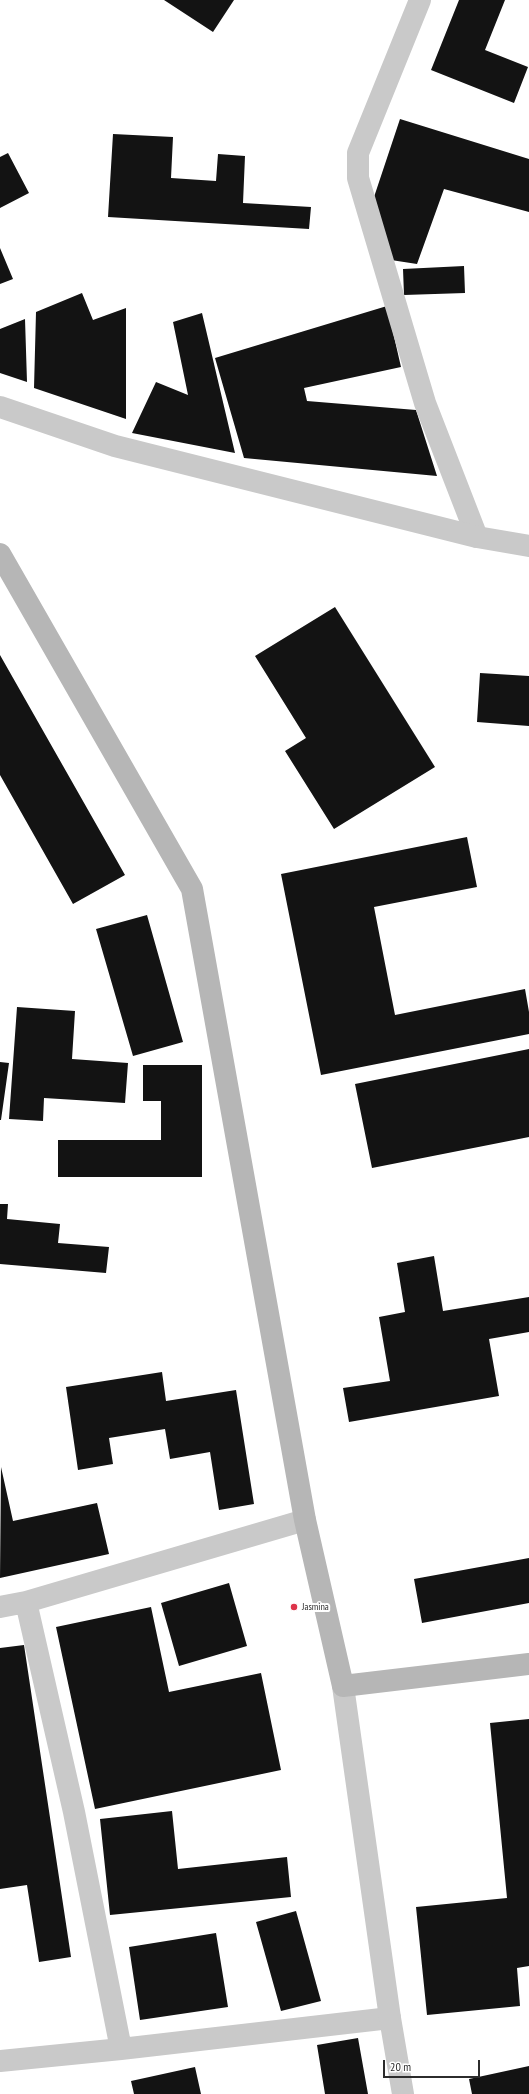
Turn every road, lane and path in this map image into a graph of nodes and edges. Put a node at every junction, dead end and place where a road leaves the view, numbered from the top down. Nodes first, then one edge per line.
1 (420, 0) edge
2 (0, 407) edge
3 (477, 537) junction
4 (529, 546) edge
5 (0, 554) edge
6 (305, 1520) junction
7 (26, 1602) junction
8 (0, 1607) edge
9 (529, 1664) edge
10 (343, 1686) junction
11 (390, 2018) junction
12 (120, 2049) junction
13 (0, 2061) edge
14 (403, 2094) edge

1 - 3 street
2 - 3 street
3 - 4 street
5 - 6 main road
6 - 7 street
6 - 10 main road
7 - 8 street
7 - 12 street
9 - 10 main road
10 - 11 street
11 - 12 street
11 - 14 street
12 - 13 street

